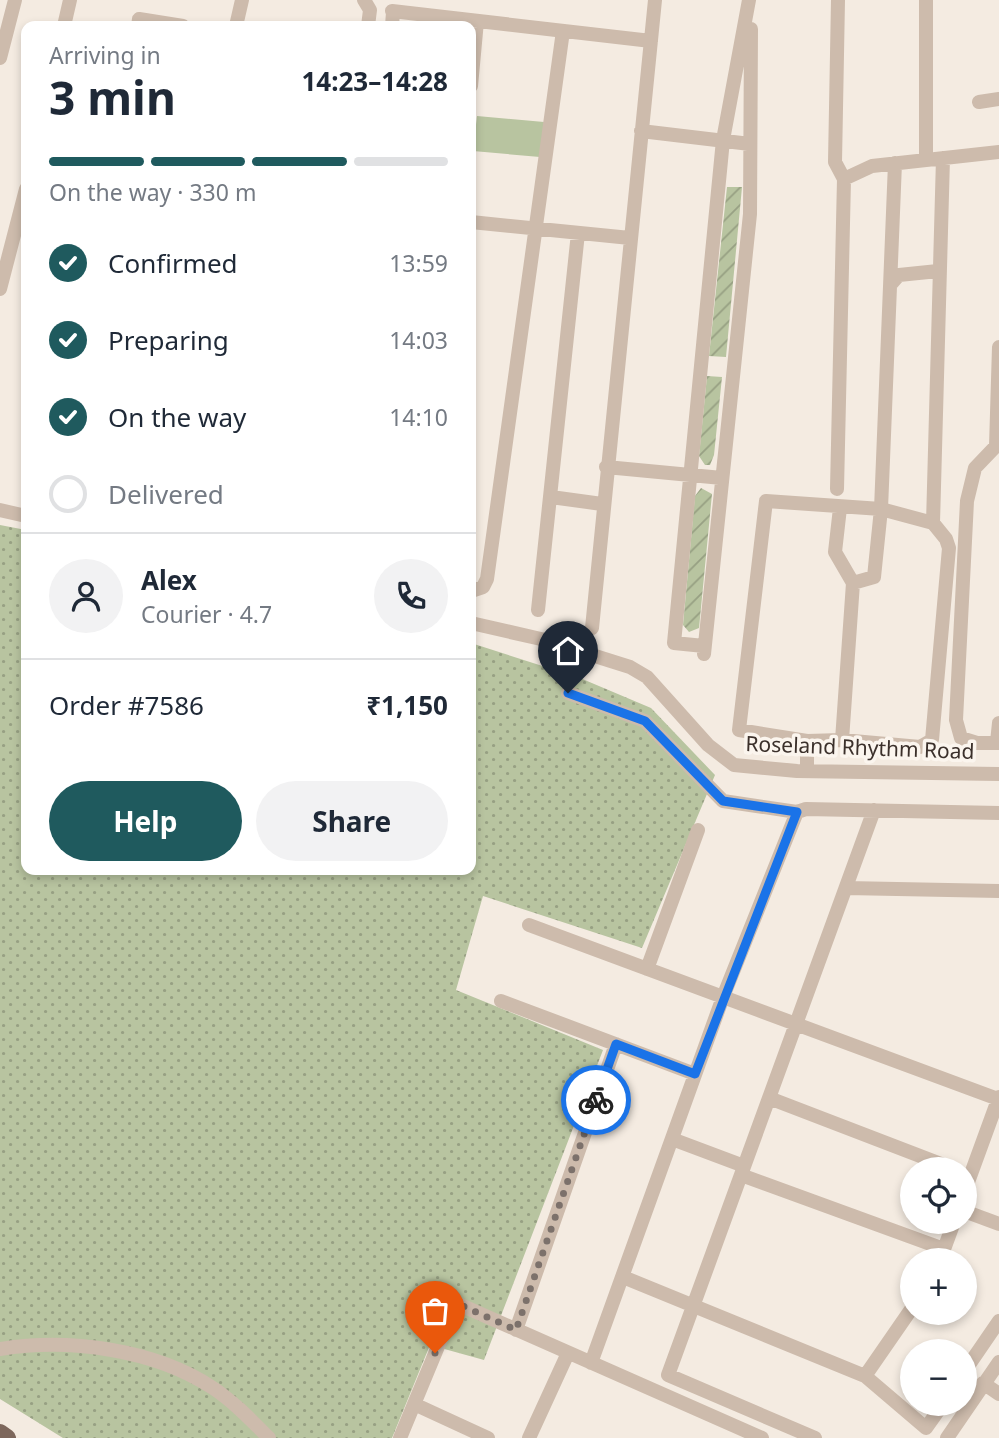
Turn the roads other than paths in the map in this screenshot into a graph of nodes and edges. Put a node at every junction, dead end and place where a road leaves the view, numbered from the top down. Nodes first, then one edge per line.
1 (15, 0) edge
2 (70, 0) edge
3 (242, 0) edge
4 (363, 0) edge
5 (436, 0) edge
6 (655, 0) edge
7 (750, 0) edge
8 (838, 0) edge
9 (926, 0) edge
10 (392, 16) edge
11 (435, 16) junction
12 (65, 21) edge
13 (237, 21) edge
14 (369, 21) edge
15 (477, 22) dead end
16 (563, 31) dead end
17 (476, 33) edge
18 (651, 41) junction
19 (0, 58) edge
20 (999, 99) edge
21 (979, 102) dead end
22 (641, 131) junction
23 (723, 140) junction
24 (750, 144) junction
25 (999, 152) edge
26 (943, 158) junction
27 (926, 160) junction
28 (895, 163) junction
29 (844, 179) junction
30 (21, 213) edge
31 (476, 222) edge
32 (537, 227) junction
33 (578, 233) junction
34 (630, 237) junction
35 (938, 271) junction
36 (892, 283) junction
37 (0, 289) edge
38 (999, 347) edge
39 (998, 447) edge
40 (606, 467) junction
41 (690, 475) junction
42 (722, 478) junction
43 (837, 489) dead end
44 (551, 497) junction
45 (602, 504) junction
46 (840, 508) junction
47 (881, 509) junction
48 (0, 510) edge
49 (21, 515) edge
50 (933, 523) junction
51 (853, 583) junction
52 (476, 590) edge
53 (538, 610) dead end
54 (476, 624) edge
55 (592, 628) dead end
56 (568, 693) dead end
57 (999, 723) edge
58 (842, 740) junction
59 (807, 741) junction
60 (998, 743) edge
61 (807, 771) junction
62 (999, 774) edge
63 (874, 810) junction
64 (797, 812) junction
65 (999, 813) edge
66 (698, 831) dead end
67 (846, 887) junction
68 (999, 891) edge
69 (529, 925) dead end
70 (647, 969) junction
71 (723, 997) junction
72 (501, 1001) dead end
73 (796, 1024) junction
74 (616, 1044) junction
75 (695, 1074) junction
76 (769, 1098) junction
77 (999, 1098) edge
78 (672, 1139) junction
79 (923, 1157) edge
80 (974, 1157) edge
81 (743, 1171) junction
82 (977, 1216) edge
83 (999, 1224) edge
84 (925, 1248) edge
85 (623, 1276) junction
86 (693, 1306) junction
87 (999, 1321) edge
88 (900, 1325) edge
89 (516, 1330) junction
90 (0, 1349) edge
91 (568, 1353) junction
92 (977, 1353) edge
93 (999, 1362) edge
94 (591, 1363) junction
95 (865, 1376) junction
96 (983, 1383) junction
97 (999, 1394) edge
98 (414, 1404) junction
99 (900, 1406) edge
100 (912, 1416) edge
101 (934, 1416) edge
102 (0, 1433) edge
103 (7, 1438) edge
104 (269, 1438) edge
105 (400, 1438) edge
106 (488, 1438) edge
107 (529, 1438) edge
108 (762, 1438) edge
109 (815, 1438) edge
110 (947, 1438) edge

1 - 19 street
2 - 12 street
3 - 13 street
4 - 14 street
5 - 11 street
6 - 18 street
7 - 23 street
7 - 24 street
8 - 29 street
9 - 27 street
10 - 11 street
11 - 18 street
15 - 17 street
16 - 32 street
18 - 22 street
20 - 21 street
22 - 23 street
22 - 34 street
23 - 24 street
23 - 41 street
24 - 42 street
25 - 26 street
26 - 27 street
26 - 35 street
27 - 28 street
28 - 29 street
28 - 36 street
29 - 43 street
30 - 37 street
31 - 32 street
32 - 33 street
32 - 52 street
33 - 34 street
33 - 44 street
34 - 40 street
35 - 36 street
35 - 50 street
36 - 47 street
38 - 39 street
39 - 60 street
40 - 41 street
40 - 45 street
41 - 42 street
41 - 42 street
44 - 45 street
44 - 53 street
45 - 55 street
46 - 47 street
46 - 51 street
46 - 59 street
47 - 50 street
47 - 51 street
48 - 49 street
50 - 58 street
51 - 58 street
54 - 61 street, Roseland Rhythm Road
56 - 64 street
57 - 60 street
58 - 59 street
59 - 61 street
61 - 62 street, Roseland Rhythm Road
63 - 64 street
63 - 65 street
63 - 67 street
64 - 71 street
66 - 70 street
67 - 68 street
67 - 73 street
69 - 70 street
70 - 71 street
71 - 73 street
71 - 75 street
72 - 74 street
73 - 76 street
73 - 77 street
74 - 75 street
74 - 89 street
75 - 78 street
76 - 79 street
76 - 81 street
77 - 80 street
78 - 81 street
78 - 85 street
81 - 84 street
81 - 86 street
82 - 83 street
85 - 86 street
85 - 94 street
86 - 95 street
86 - 109 street
87 - 92 street
88 - 95 street
89 - 91 street
89 - 98 street
90 - 104 street
91 - 94 street
91 - 107 street
93 - 96 street
94 - 108 street
95 - 99 street
96 - 97 street
96 - 110 street
98 - 105 street
98 - 106 street
100 - 101 street
102 - 103 main road

